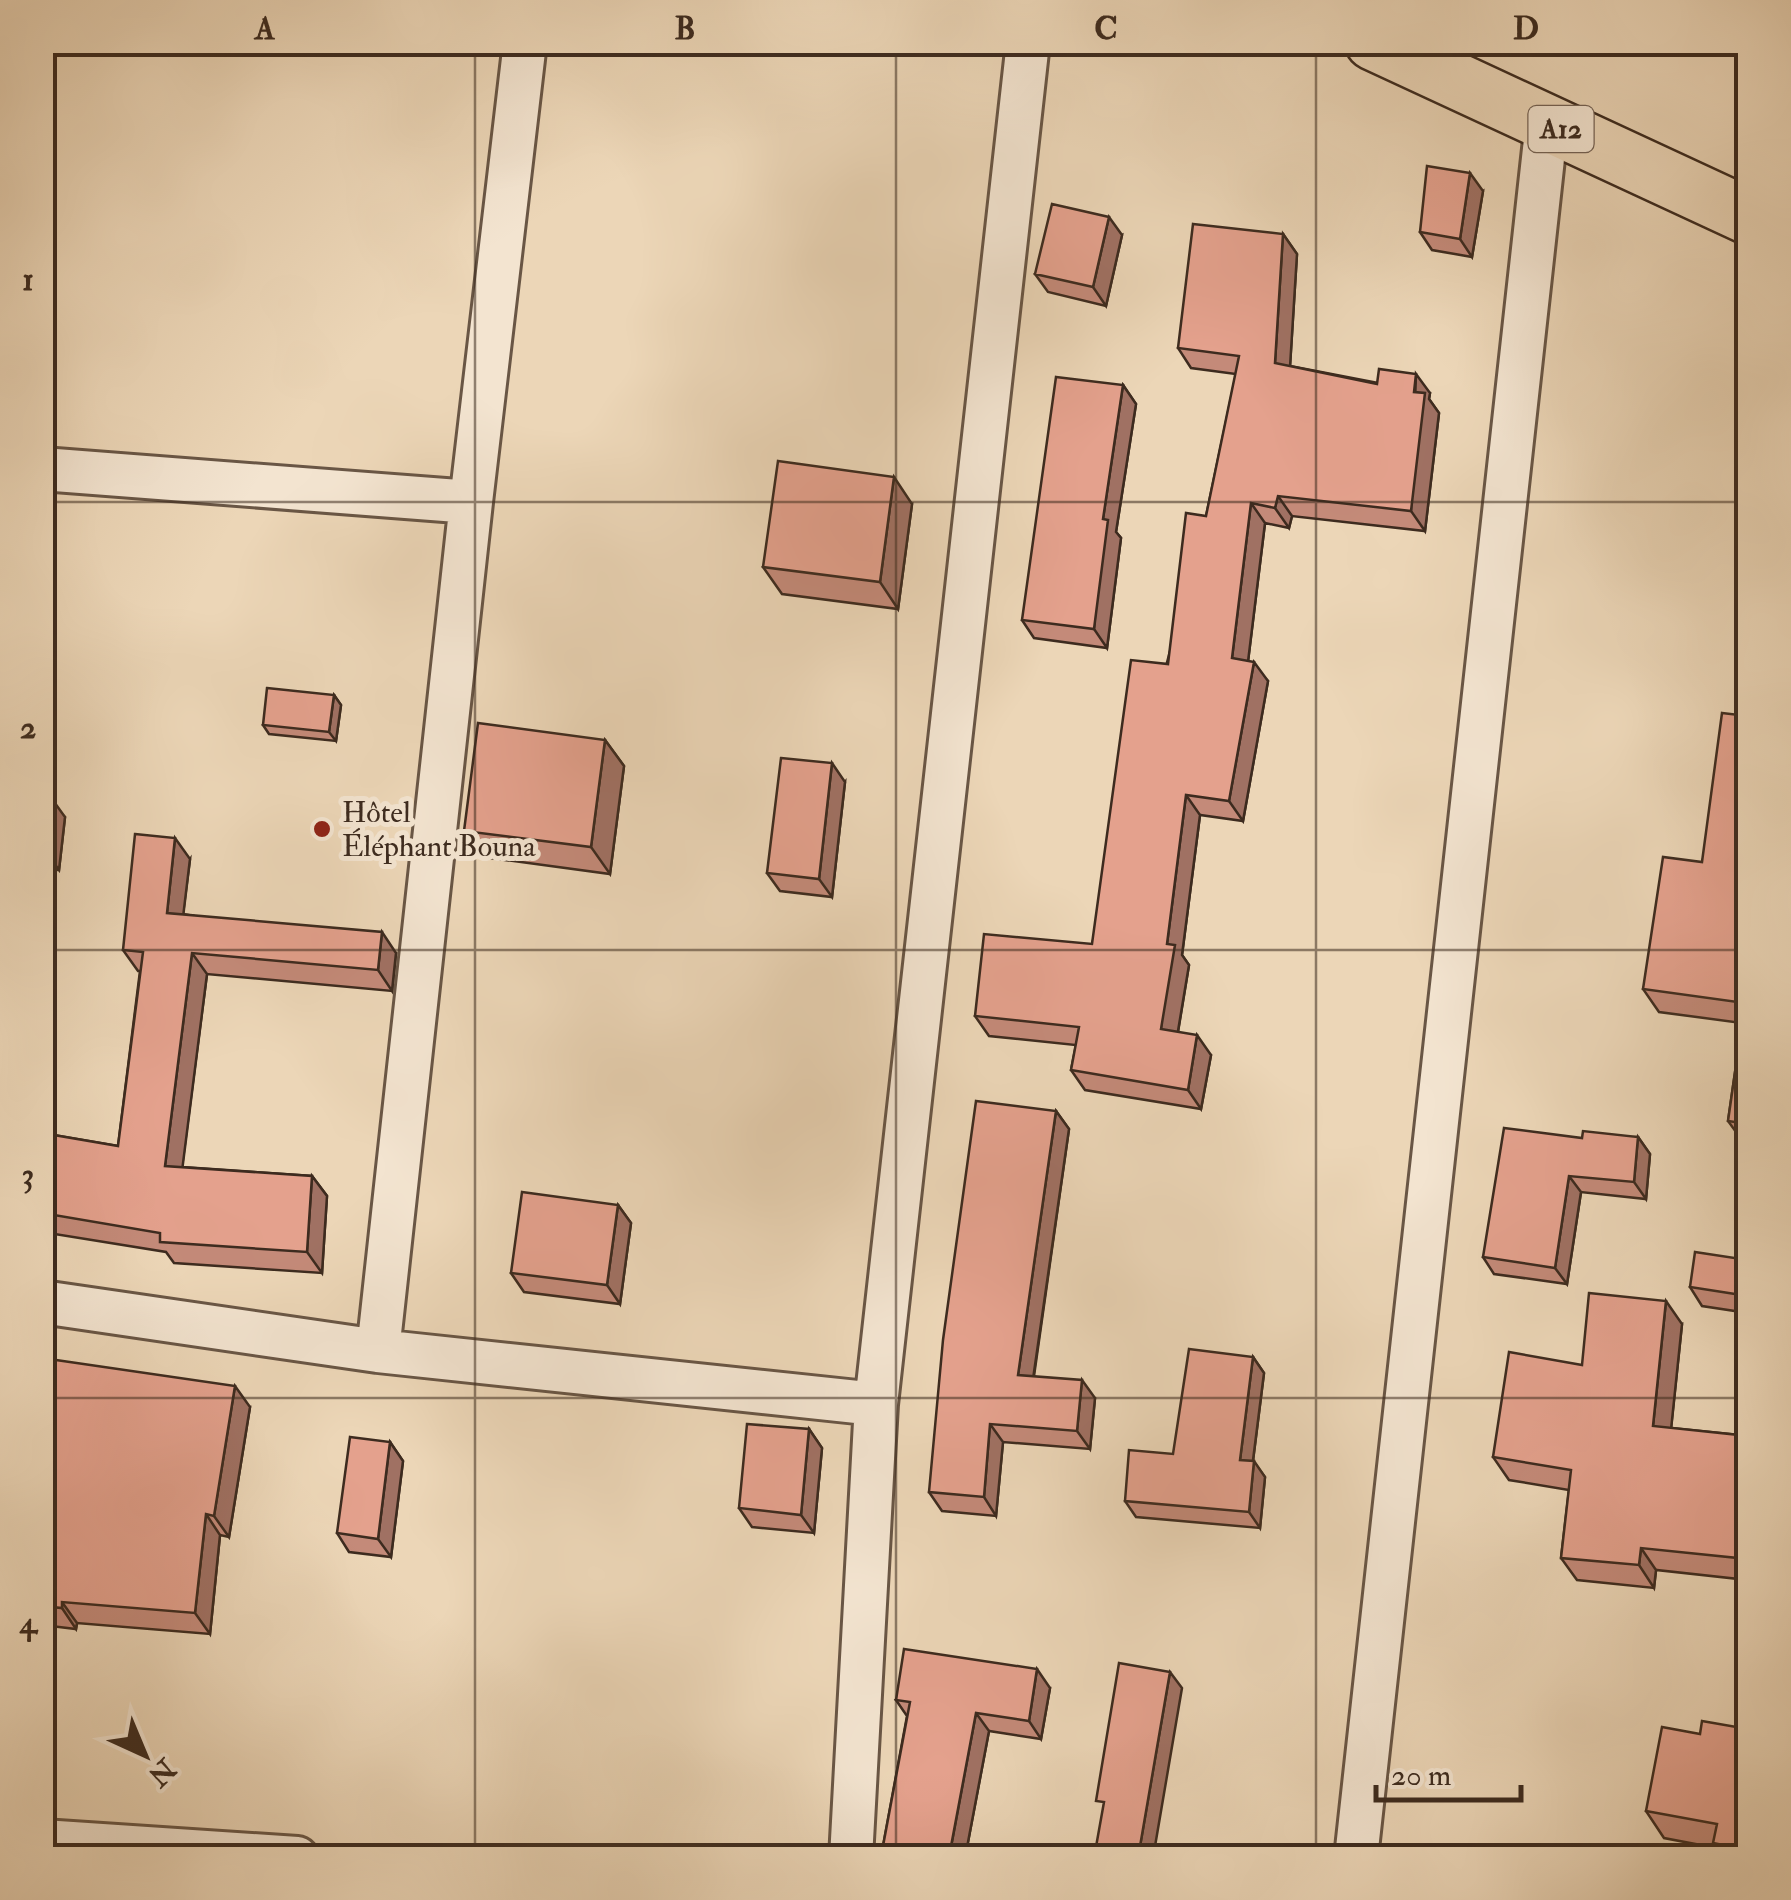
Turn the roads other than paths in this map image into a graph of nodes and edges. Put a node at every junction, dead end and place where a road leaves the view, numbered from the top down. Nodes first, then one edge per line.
1 (526, 42) edge
2 (1028, 42) edge
3 (1373, 42) edge
4 (1547, 122) junction
5 (1748, 216) edge
6 (42, 469) edge
7 (471, 502) junction
8 (42, 1302) edge
9 (378, 1352) junction
10 (876, 1404) junction
11 (42, 1841) edge
12 (297, 1858) edge
13 (851, 1858) edge
14 (1356, 1858) edge

1 - 7 street
2 - 10 street
3 - 4 main road, A12
4 - 5 main road, A12
4 - 14 street
6 - 7 street
7 - 9 street
8 - 9 street
9 - 10 street
10 - 13 street
11 - 12 street

